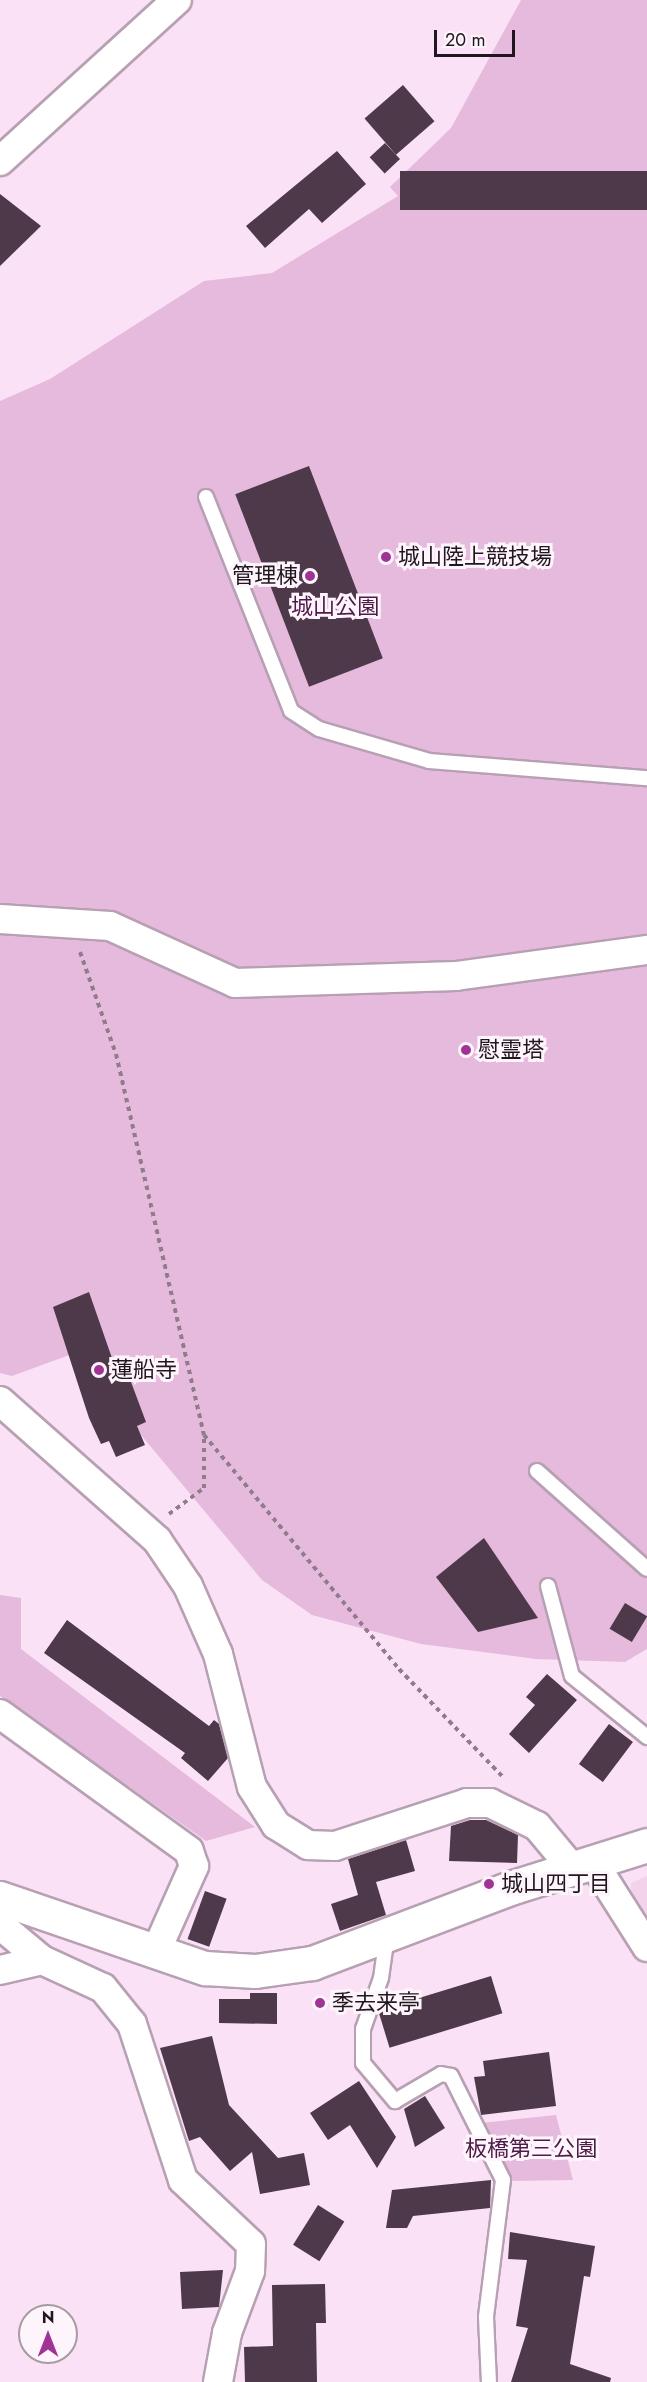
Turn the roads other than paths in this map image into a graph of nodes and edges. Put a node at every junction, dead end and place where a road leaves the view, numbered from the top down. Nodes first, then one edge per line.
1 (177, 0) edge
2 (0, 161) edge
3 (206, 497) dead end
4 (647, 778) edge
5 (0, 919) edge
6 (647, 950) edge
7 (0, 1401) edge
8 (537, 1471) dead end
9 (647, 1569) edge
10 (548, 1586) dead end
11 (0, 1714) edge
12 (647, 1737) edge
13 (647, 1845) edge
14 (583, 1866) junction
15 (0, 1898) edge
16 (0, 1925) edge
17 (387, 1934) junction
18 (646, 1943) edge
19 (158, 1947) junction
20 (42, 1960) junction
21 (0, 1970) edge
22 (218, 2382) edge
23 (489, 2382) edge

1 - 2 street
3 - 4 lane
5 - 6 street
7 - 14 street
8 - 9 lane
10 - 12 lane
11 - 19 street
13 - 14 street
14 - 17 street
14 - 18 street
15 - 19 street
16 - 20 street
17 - 19 street
17 - 23 lane
20 - 21 street
20 - 22 street

